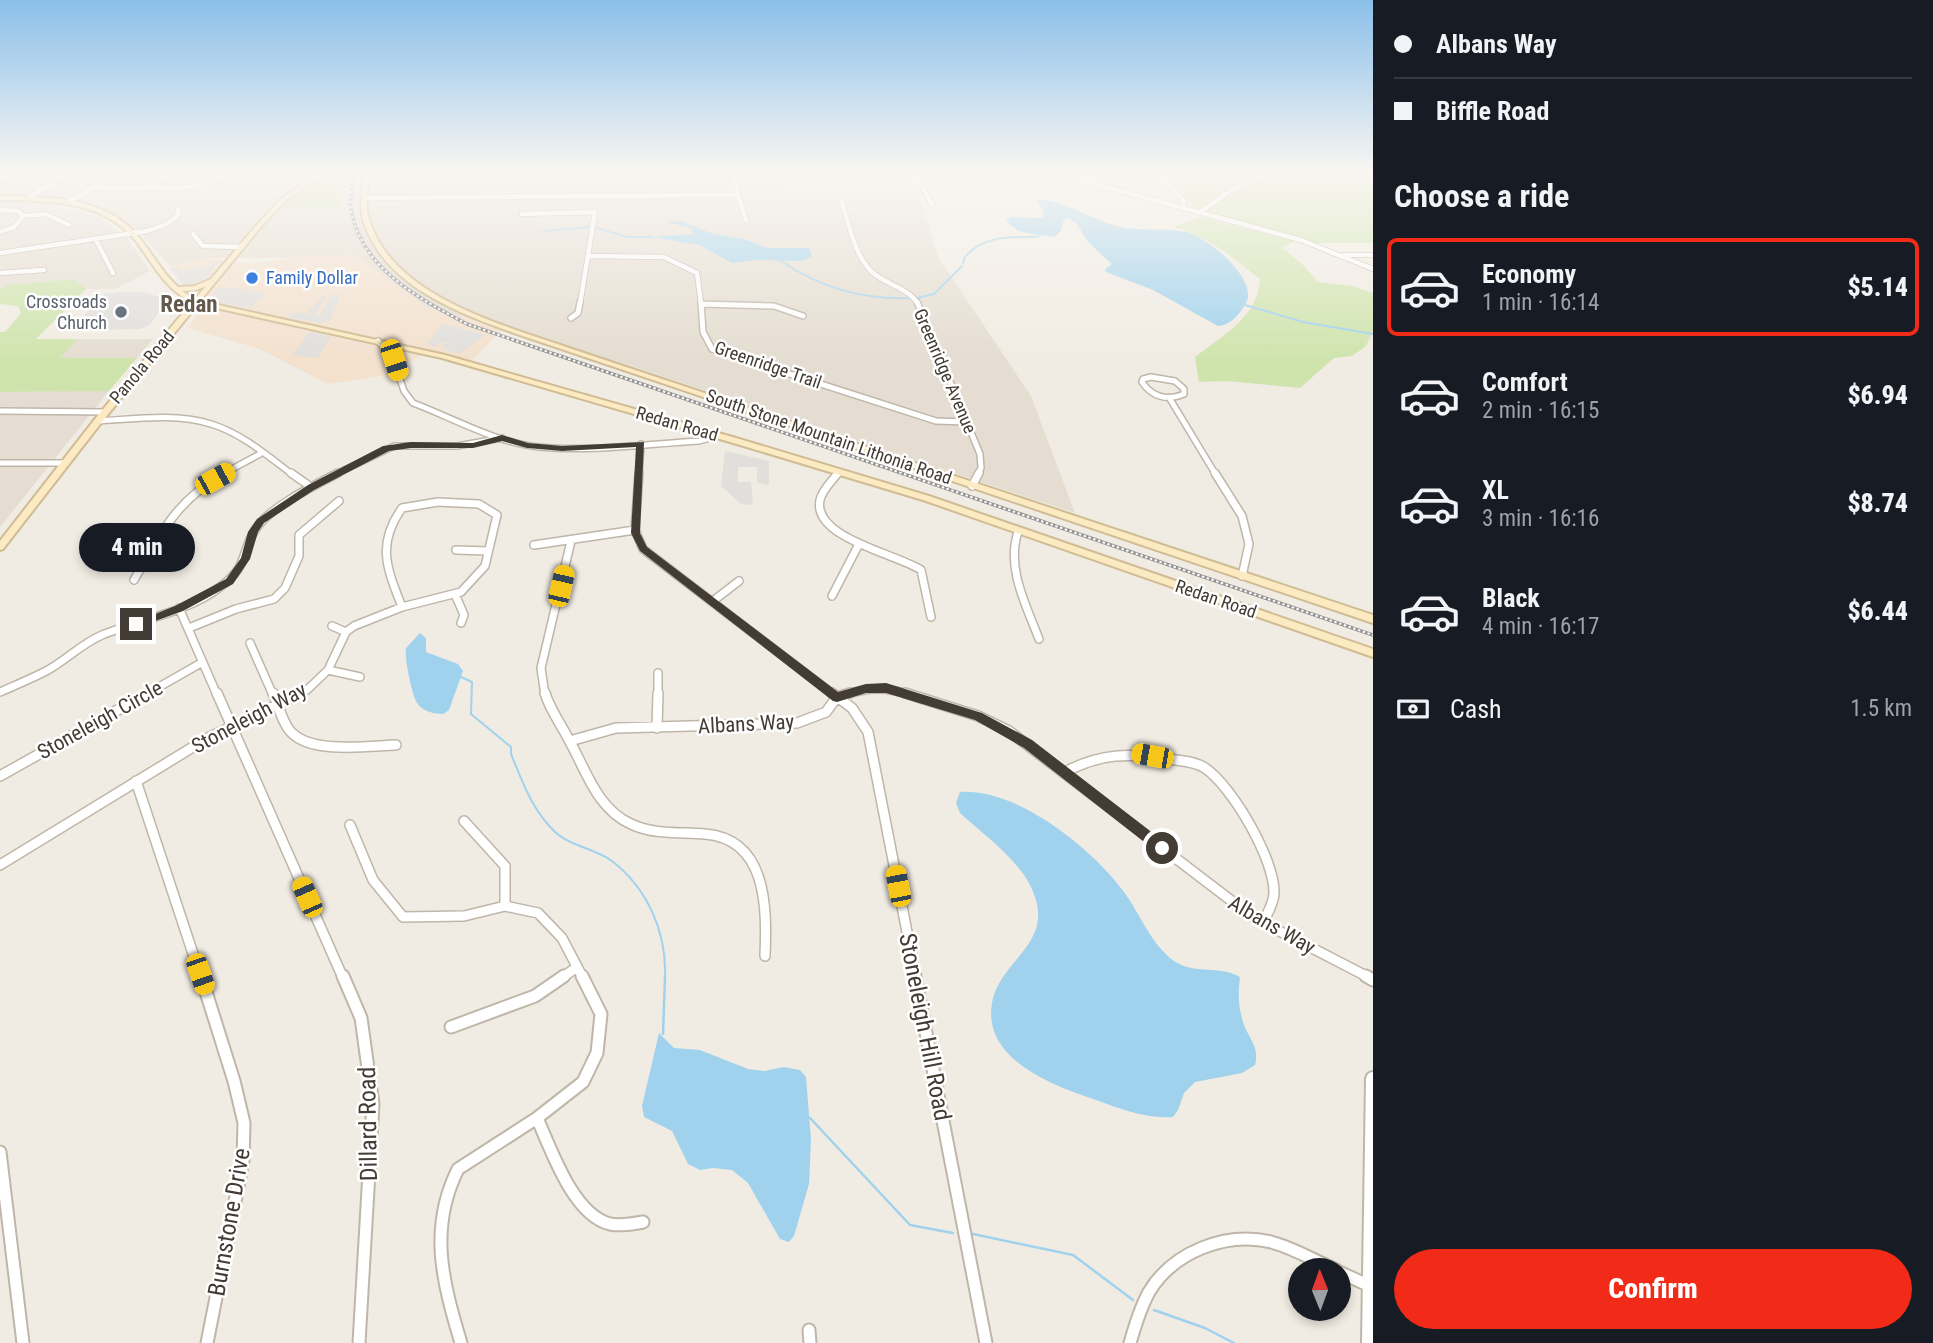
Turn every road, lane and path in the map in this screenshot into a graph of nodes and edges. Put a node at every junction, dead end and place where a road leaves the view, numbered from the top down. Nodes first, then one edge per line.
1 (133, 234) joint
2 (193, 234) dead end
3 (253, 234) edge
4 (373, 234) edge
5 (592, 234) edge
6 (854, 234) edge
7 (1278, 234) edge
8 (96, 240) junction
9 (242, 247) junction
10 (0, 253) edge
11 (1341, 255) junction
12 (1373, 255) edge
13 (588, 256) junction
14 (1373, 268) edge
15 (44, 270) dead end
16 (0, 273) edge
17 (113, 273) dead end
18 (217, 278) junction
19 (173, 288) junction
20 (197, 302) junction
21 (701, 304) junction
22 (231, 309) junction
23 (803, 316) dead end
24 (571, 318) dead end
25 (178, 325) junction
26 (378, 341) junction
27 (1170, 399) junction
28 (0, 411) edge
29 (105, 412) junction
30 (98, 421) junction
31 (967, 422) junction
32 (717, 436) junction
33 (502, 438) junction
34 (641, 444) junction
35 (260, 454) junction
36 (65, 463) junction
37 (0, 464) edge
38 (838, 473) junction
39 (972, 486) junction
40 (311, 488) junction
41 (339, 501) dead end
42 (635, 530) junction
43 (1018, 531) junction
44 (570, 541) junction
45 (859, 544) junction
46 (534, 545) dead end
47 (0, 547) edge
48 (456, 550) dead end
49 (488, 551) junction
50 (1242, 576) junction
51 (134, 580) dead end
52 (739, 580) dead end
53 (455, 594) junction
54 (832, 596) dead end
55 (713, 601) junction
56 (402, 607) junction
57 (179, 608) junction
58 (931, 617) dead end
59 (1373, 619) edge
60 (461, 623) dead end
61 (332, 626) dead end
62 (189, 628) junction
63 (346, 632) junction
64 (1039, 639) dead end
65 (250, 643) dead end
66 (1373, 653) edge
67 (201, 663) junction
68 (328, 670) junction
69 (658, 673) dead end
70 (359, 677) dead end
71 (0, 692) edge
72 (837, 697) junction
73 (278, 704) junction
74 (231, 727) junction
75 (657, 728) junction
76 (570, 741) junction
77 (396, 745) dead end
78 (1065, 772) junction
79 (0, 776) edge
80 (136, 781) junction
81 (464, 821) dead end
82 (351, 825) dead end
83 (0, 865) edge
84 (505, 906) junction
85 (1264, 923) junction
86 (765, 956) dead end
87 (576, 968) junction
88 (1373, 980) edge
89 (451, 1027) dead end
90 (1373, 1079) edge
91 (537, 1118) junction
92 (0, 1152) edge
93 (643, 1222) dead end
94 (1307, 1258) edge
95 (1351, 1277) edge
96 (1370, 1286) junction
97 (23, 1343) edge
98 (208, 1343) edge
99 (359, 1343) edge
100 (461, 1343) edge
101 (986, 1343) edge
102 (1130, 1343) edge
103 (1369, 1343) edge

1 - 8 street
1 - 19 main road, Redan Road
2 - 9 street
3 - 9 main road, Panola Road
4 - 39 main road, South Stone Mountain Lithonia Road
5 - 13 street
6 - 31 street, Greenridge Avenue
7 - 11 street
8 - 10 street
8 - 17 street
9 - 18 main road, Panola Road
11 - 12 street
11 - 14 street
13 - 21 street, Greenridge Trail
13 - 24 street
15 - 16 street
18 - 19 main road
18 - 20 main road, Panola Road
19 - 20 main road, Redan Road
20 - 22 main road, Redan Road
20 - 25 main road, Panola Road
21 - 23 street
21 - 31 street, Greenridge Trail
22 - 25 main road
22 - 26 main road, Redan Road
25 - 29 main road, Panola Road
26 - 32 main road, Redan Road
26 - 33 street
27 - 27 street
27 - 50 street
28 - 29 street
29 - 30 main road, Panola Road
30 - 35 street
30 - 36 main road, Panola Road
31 - 39 street, Greenridge Avenue
32 - 34 street
32 - 38 main road, Redan Road
33 - 34 street
33 - 40 street
34 - 42 street
35 - 40 street
35 - 51 street
36 - 37 street
36 - 47 main road, Panola Road
38 - 43 main road, Redan Road
38 - 45 street
39 - 50 main road, South Stone Mountain Lithonia Road
40 - 57 street
41 - 62 street
42 - 44 street
42 - 55 street, Stoneleigh Hill Road
43 - 64 street
43 - 66 main road, Redan Road
44 - 46 street
44 - 76 street
45 - 54 street
45 - 58 street
48 - 49 street
49 - 53 street
49 - 56 street
50 - 59 main road, South Stone Mountain Lithonia Road
52 - 55 street
53 - 56 street
53 - 60 street
55 - 72 street, Stoneleigh Hill Road
56 - 63 street
57 - 62 street, Dillard Road
57 - 71 street
61 - 63 street
62 - 67 street, Dillard Road
63 - 68 street, Stoneleigh Way
65 - 73 street
67 - 74 street, Dillard Road
67 - 79 street, Stoneleigh Circle
68 - 70 street
68 - 73 street, Stoneleigh Way
69 - 75 street
72 - 75 street, Albans Way
72 - 78 street, Albans Way
72 - 101 street, Stoneleigh Hill Road
73 - 74 street, Stoneleigh Way
73 - 77 street
74 - 80 street, Stoneleigh Way
74 - 99 street, Dillard Road
75 - 76 street, Albans Way
76 - 86 street
78 - 85 street, Albans Way
78 - 85 street
80 - 83 street, Stoneleigh Way
80 - 98 street, Burnstone Drive
81 - 84 street
82 - 84 street
84 - 87 street
85 - 88 street, Albans Way
87 - 89 street
87 - 91 street
90 - 96 street
91 - 93 street
91 - 100 street
92 - 97 street
94 - 102 street
95 - 96 street
96 - 103 street

